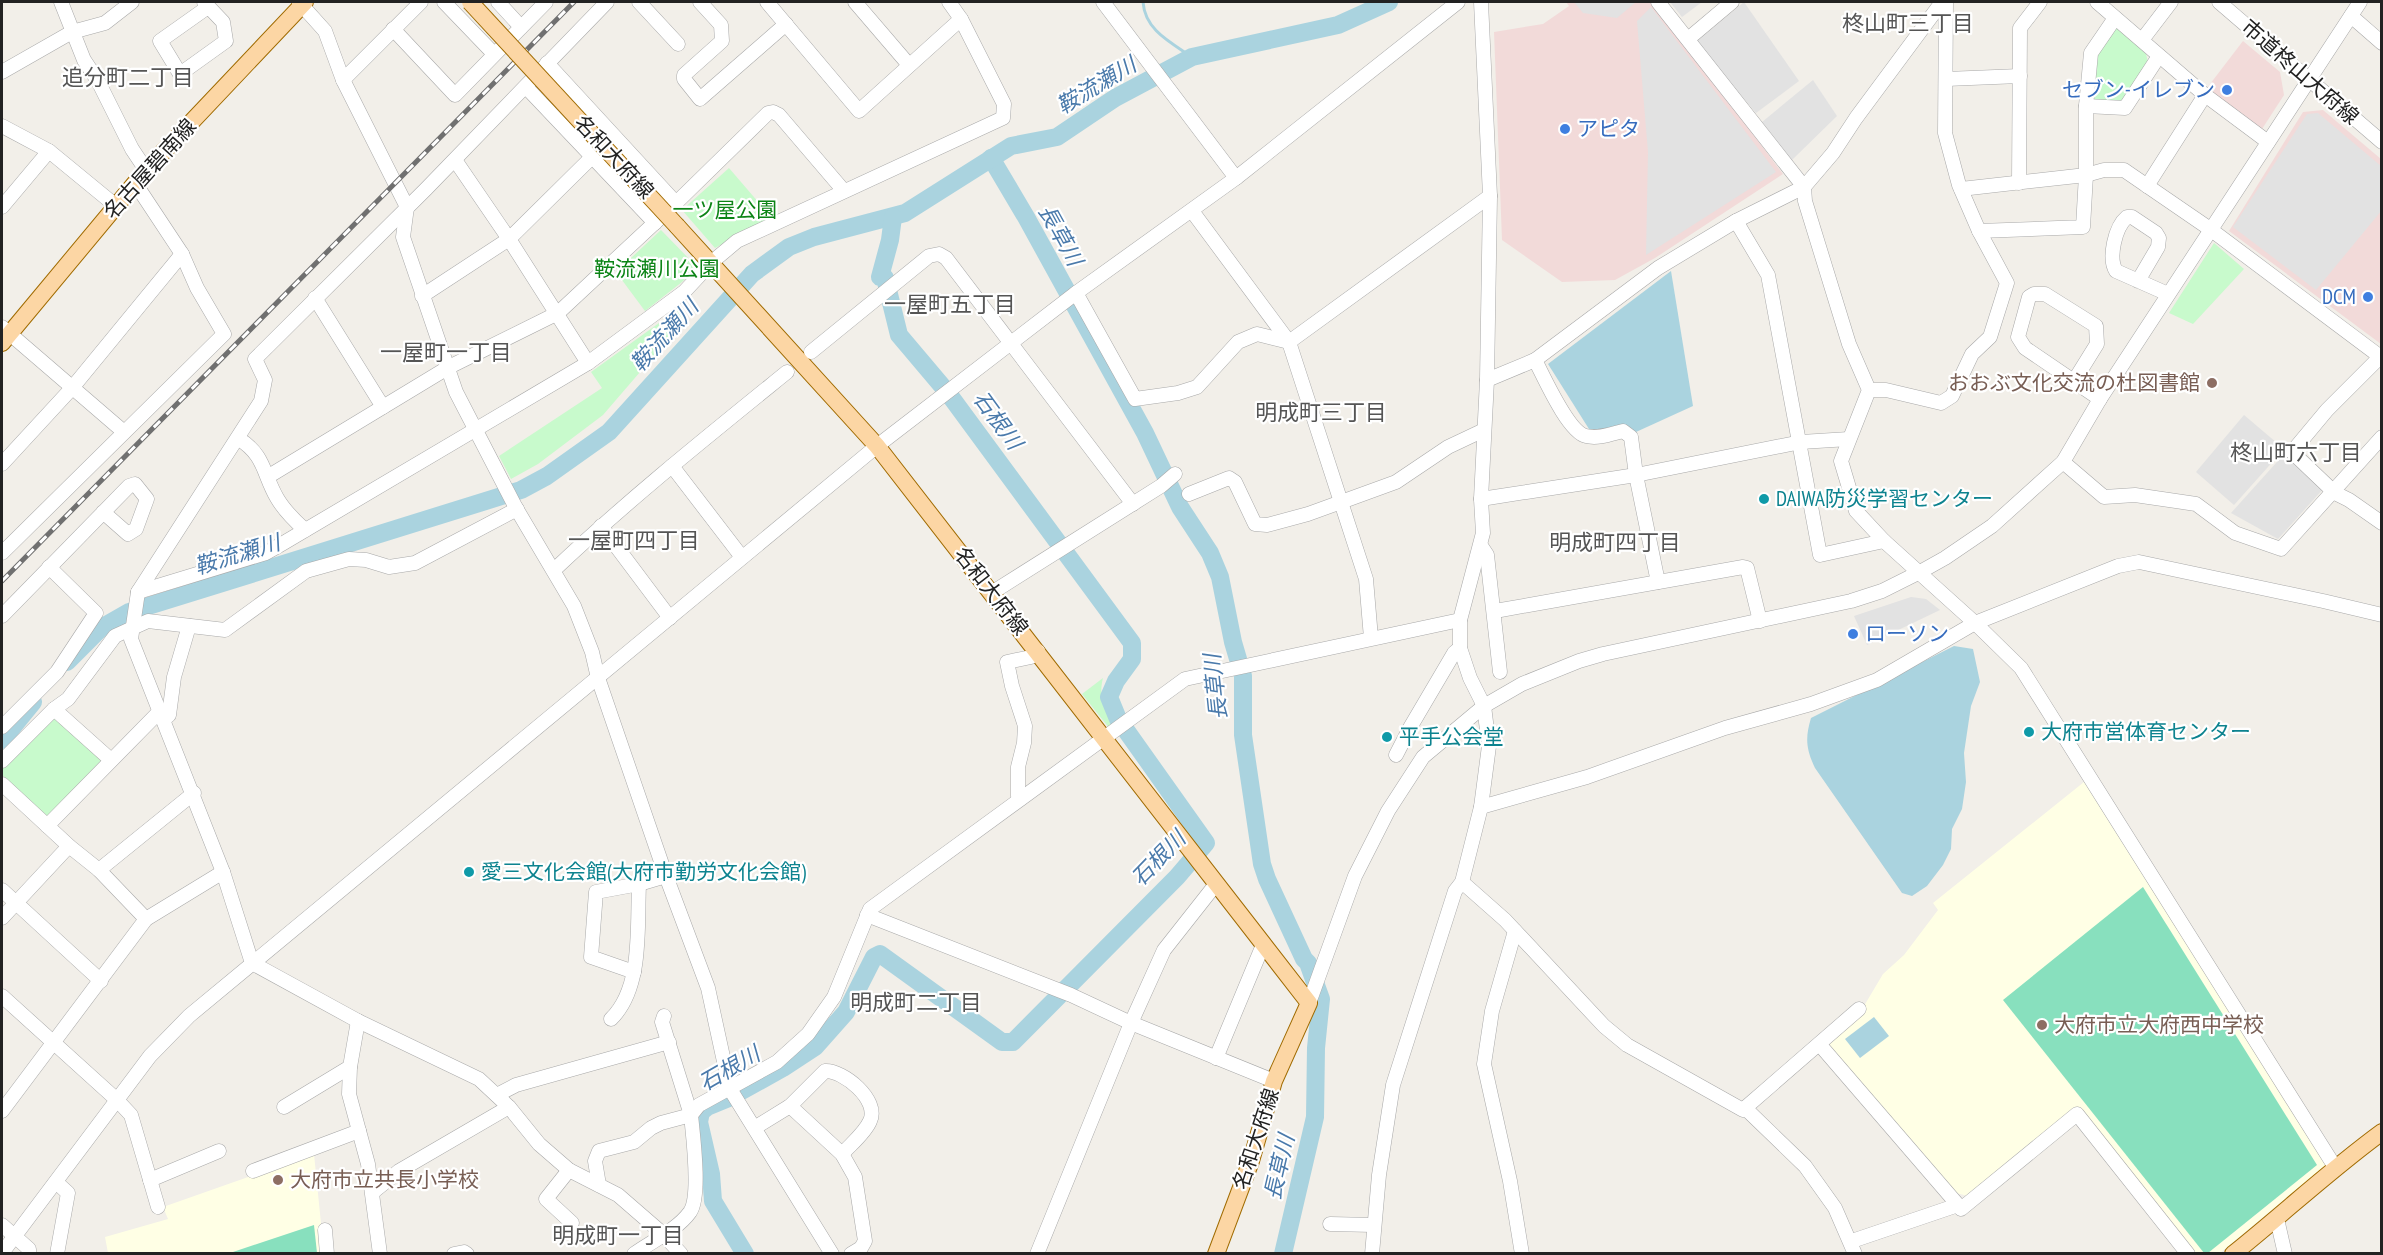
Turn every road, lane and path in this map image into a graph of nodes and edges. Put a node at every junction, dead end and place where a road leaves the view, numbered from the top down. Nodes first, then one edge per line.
1 (61, 2) edge
2 (132, 2) edge
3 (421, 2) edge
4 (444, 2) edge
5 (470, 2) edge
6 (498, 2) edge
7 (546, 2) edge
8 (607, 2) edge
9 (639, 2) edge
10 (700, 2) edge
11 (767, 2) edge
12 (855, 2) edge
13 (949, 2) edge
14 (1103, 2) edge
15 (1458, 2) edge
16 (1481, 2) edge
17 (1658, 2) edge
18 (1732, 2) edge
19 (1944, 2) edge
20 (2040, 2) edge
21 (2097, 2) edge
22 (2171, 2) edge
23 (2219, 2) edge
24 (2360, 2) edge
25 (302, 3) edge
26 (206, 4) edge
27 (2351, 16) junction
28 (2115, 18) junction
29 (961, 19) junction
30 (786, 24) junction
31 (521, 27) junction
32 (393, 29) junction
33 (72, 32) junction
34 (1688, 39) junction
35 (2142, 40) junction
36 (2382, 43) edge
37 (678, 44) dead end
38 (494, 54) junction
39 (2159, 56) junction
40 (547, 63) junction
41 (909, 65) junction
42 (2, 72) edge
43 (2020, 76) junction
44 (1946, 79) junction
45 (342, 80) junction
46 (2309, 81) junction
47 (526, 87) junction
48 (2205, 95) junction
49 (2086, 106) junction
50 (2, 126) edge
51 (2268, 142) junction
52 (2382, 142) edge
53 (49, 151) junction
54 (591, 158) junction
55 (455, 160) junction
56 (2086, 175) junction
57 (140, 177) junction
58 (1236, 178) junction
59 (2019, 183) junction
60 (2147, 186) junction
61 (1804, 187) junction
62 (1960, 189) junction
63 (844, 191) junction
64 (1490, 196) junction
65 (676, 203) junction
66 (116, 206) junction
67 (2, 207) edge
68 (407, 207) junction
69 (1192, 211) junction
70 (1736, 221) junction
71 (655, 223) junction
72 (2210, 229) junction
73 (1979, 231) junction
74 (509, 240) junction
75 (182, 254) junction
76 (714, 265) junction
77 (2138, 281) junction
78 (2168, 294) junction
79 (422, 296) junction
80 (1070, 297) junction
81 (315, 298) junction
82 (558, 314) junction
83 (4, 334) edge
84 (1012, 342) junction
85 (1289, 342) junction
86 (811, 352) dead end
87 (2381, 358) edge
88 (1535, 360) junction
89 (588, 363) junction
90 (449, 367) junction
91 (787, 372) dead end
92 (1486, 380) junction
93 (2074, 381) junction
94 (72, 388) junction
95 (1869, 390) junction
96 (2100, 399) junction
97 (383, 407) junction
98 (475, 430) junction
99 (1484, 430) junction
100 (124, 432) junction
101 (2382, 437) edge
102 (239, 439) junction
103 (1849, 439) junction
104 (1801, 441) junction
105 (877, 446) junction
106 (2062, 462) junction
107 (2, 464) edge
108 (672, 466) junction
109 (1175, 474) dead end
110 (1636, 475) junction
111 (269, 476) junction
112 (2334, 492) junction
113 (1189, 494) dead end
114 (1481, 499) junction
115 (1340, 501) junction
116 (1133, 504) junction
117 (517, 508) junction
118 (103, 512) dead end
119 (2382, 523) edge
120 (601, 526) junction
121 (305, 530) junction
122 (1884, 541) junction
123 (1481, 546) junction
124 (2, 553) edge
125 (741, 556) junction
126 (49, 567) junction
127 (554, 570) junction
128 (1920, 572) junction
129 (1658, 582) junction
130 (993, 592) junction
131 (137, 594) junction
132 (1495, 612) junction
133 (2382, 615) edge
134 (2, 616) edge
135 (670, 618) junction
136 (1460, 620) junction
137 (1760, 621) junction
138 (1976, 623) junction
139 (131, 626) junction
140 (189, 626) junction
141 (1371, 638) junction
142 (1460, 648) junction
143 (1038, 651) junction
144 (1500, 672) dead end
145 (598, 678) junction
146 (1484, 706) junction
147 (54, 709) junction
148 (161, 716) junction
149 (2, 727) edge
150 (1104, 738) junction
151 (1396, 755) dead end
152 (111, 760) junction
153 (2, 761) edge
154 (2, 784) edge
155 (194, 793) junction
156 (1020, 799) junction
157 (1481, 807) junction
158 (47, 826) junction
159 (69, 846) junction
160 (99, 870) junction
161 (223, 872) junction
162 (666, 876) junction
163 (1462, 882) junction
164 (639, 884) junction
165 (1216, 884) junction
166 (2, 890) edge
167 (15, 903) junction
168 (867, 915) junction
169 (2, 918) edge
170 (146, 919) junction
171 (1515, 931) junction
172 (1263, 945) junction
173 (252, 963) junction
174 (634, 972) junction
175 (101, 981) junction
176 (2, 996) edge
177 (1310, 999) junction
178 (1859, 1009) dead end
179 (664, 1016) dead end
180 (611, 1019) dead end
181 (358, 1021) junction
182 (1131, 1023) junction
183 (669, 1042) junction
184 (54, 1043) junction
185 (1820, 1045) junction
186 (1216, 1058) junction
187 (350, 1067) junction
188 (1274, 1081) junction
189 (734, 1093) junction
190 (496, 1095) junction
191 (117, 1100) junction
192 (790, 1106) junction
193 (284, 1107) dead end
194 (509, 1107) junction
195 (1745, 1108) junction
196 (2, 1112) edge
197 (691, 1116) junction
198 (756, 1127) junction
199 (360, 1131) junction
200 (2382, 1132) edge
201 (219, 1151) dead end
202 (842, 1154) junction
203 (2335, 1167) junction
204 (569, 1170) junction
205 (253, 1171) dead end
206 (150, 1180) junction
207 (56, 1182) junction
208 (599, 1185) junction
209 (373, 1192) junction
210 (1958, 1205) junction
211 (158, 1207) dead end
212 (2277, 1219) junction
213 (572, 1223) dead end
214 (1330, 1224) dead end
215 (2, 1225) edge
216 (1373, 1226) junction
217 (326, 1230) dead end
218 (663, 1234) junction
219 (14, 1237) junction
220 (1853, 1247) edge
221 (2, 1253) edge
222 (29, 1254) edge
223 (57, 1254) edge
224 (327, 1254) edge
225 (380, 1254) edge
226 (634, 1254) edge
227 (681, 1254) edge
228 (832, 1254) edge
229 (852, 1254) edge
230 (1037, 1254) edge
231 (1216, 1254) edge
232 (1371, 1254) edge
233 (1522, 1254) edge
234 (2188, 1254) edge
235 (2233, 1254) edge
236 (2285, 1254) edge

1 - 33 street
2 - 33 street
3 - 32 street
4 - 38 street
5 - 76 main road, 名和大府線, bridge
6 - 31 street
7 - 31 street
8 - 40 street
9 - 37 street
10 - 30 street
11 - 30 street
12 - 41 street
13 - 29 street
14 - 58 street
15 - 58 street
16 - 64 street
17 - 34 street
18 - 34 street
19 - 44 street
19 - 61 street
20 - 43 street
21 - 28 street
22 - 35 street
23 - 46 street, 市道柊山大府線
24 - 27 street
25 - 45 street
25 - 57 main road, 名古屋碧南線
26 - 26 street
27 - 36 street
27 - 46 street
28 - 35 street
28 - 49 street
29 - 41 street
29 - 63 street
30 - 41 street
31 - 38 street
32 - 38 street
32 - 45 street
33 - 42 street
33 - 57 street
34 - 61 street
35 - 39 street
39 - 48 street
39 - 49 street
40 - 47 street
40 - 65 street
43 - 44 street
43 - 59 street
44 - 62 street
45 - 68 street
46 - 51 street
46 - 52 street, 市道柊山大府線
47 - 54 street
47 - 55 street
48 - 51 street
48 - 60 street
49 - 56 street
50 - 53 street
51 - 72 street
53 - 66 street
53 - 67 street
54 - 71 street
54 - 74 street
55 - 68 street
55 - 74 street
56 - 59 street
56 - 60 street
56 - 73 street
57 - 66 main road, 名古屋碧南線
57 - 75 street
58 - 69 street
59 - 62 street
60 - 72 street
61 - 70 street
61 - 95 street
62 - 73 street
63 - 65 street
63 - 76 street
64 - 85 street
64 - 92 street
65 - 71 street
66 - 83 main road, 名古屋碧南線
68 - 79 street
68 - 81 street
69 - 80 street
69 - 85 street
70 - 88 street
70 - 104 street
71 - 82 street
72 - 78 street
72 - 87 street
73 - 95 street
74 - 79 street
74 - 82 street
75 - 94 street
75 - 100 street
76 - 89 street
76 - 105 main road, 名和大府線
77 - 77 street
77 - 78 street
78 - 96 street
79 - 90 street
80 - 84 street
80 - 85 street
81 - 97 street
81 - 102 street
82 - 89 street
82 - 90 street
83 - 94 street
84 - 86 street
84 - 105 street
84 - 116 street
85 - 115 street
87 - 112 street
88 - 92 street
88 - 110 street
89 - 98 street
90 - 97 street
90 - 98 street
91 - 108 street
92 - 99 street
93 - 93 street
93 - 96 street
94 - 100 street
94 - 107 street
95 - 103 street
96 - 106 street
97 - 111 street
98 - 117 street
98 - 121 street
99 - 114 street
99 - 115 street
100 - 124 street
101 - 112 street
102 - 111 street
102 - 131 street
103 - 104 street
103 - 122 street
104 - 110 street
104 - 122 street
105 - 125 street
105 - 130 main road, 名和大府線
106 - 112 street
106 - 128 street
108 - 120 street
108 - 125 street
109 - 116 street
110 - 114 street
110 - 129 street
111 - 121 street
112 - 119 street
113 - 115 street
114 - 123 street
115 - 141 street
116 - 130 street
117 - 127 street
117 - 140 street
118 - 126 street
120 - 127 street
120 - 135 street
121 - 131 street
122 - 128 street
123 - 132 street
123 - 136 street
125 - 135 street
126 - 134 street
126 - 149 street
127 - 145 street
128 - 137 street
128 - 138 street
129 - 132 street
129 - 137 street
130 - 143 main road, 名和大府線
131 - 139 street
132 - 144 street
133 - 138 street
135 - 145 street
136 - 141 street
136 - 142 street
137 - 146 street
138 - 157 street
138 - 203 street
139 - 140 street
139 - 147 street
139 - 148 street
140 - 148 street
141 - 150 street
142 - 146 street
142 - 151 street
143 - 150 main road, 名和大府線
143 - 156 street
145 - 162 street
145 - 173 street
146 - 157 street
146 - 177 street
147 - 152 street
147 - 153 street
148 - 152 street
148 - 155 street
150 - 156 street
150 - 165 main road, 名和大府線
152 - 158 street
154 - 158 street
155 - 160 street
155 - 161 street
156 - 168 street
157 - 163 street
158 - 159 street
159 - 160 street
159 - 167 street
160 - 170 street
161 - 170 street
161 - 173 street
162 - 164 street
162 - 189 street
163 - 171 street
163 - 216 street
164 - 174 street
164 - 174 street
165 - 172 main road, 名和大府線
165 - 182 street
166 - 167 street
167 - 169 street
167 - 175 street
168 - 182 street
168 - 189 street
170 - 175 street
171 - 195 street
171 - 233 street
172 - 177 main road, 名和大府線
172 - 186 street
173 - 181 street
173 - 191 street
174 - 180 street
175 - 184 street
176 - 184 street
177 - 188 main road, 名和大府線
178 - 185 street
179 - 183 street
181 - 187 street
181 - 190 street
182 - 186 street
182 - 230 street
183 - 190 street
183 - 197 street
184 - 191 street
184 - 196 street
185 - 195 street
185 - 210 street
186 - 188 street
187 - 193 street
187 - 199 street
188 - 231 main road, 名和大府線
189 - 197 street
189 - 198 street
190 - 194 street
191 - 206 street
191 - 207 street
192 - 198 street
192 - 202 street
192 - 202 street
194 - 204 street
194 - 209 street
195 - 220 street
197 - 208 street
197 - 218 street
198 - 228 street
199 - 205 street
199 - 209 street
200 - 203 main road
201 - 206 street
202 - 229 street
203 - 212 main road
204 - 208 street
204 - 213 street
206 - 211 street
207 - 219 street
207 - 223 street
208 - 218 street
209 - 225 street
210 - 220 street
210 - 234 street
212 - 235 main road
212 - 236 street
214 - 216 street
215 - 219 street
216 - 232 street
217 - 224 street
218 - 226 street
218 - 227 street
219 - 221 street
219 - 222 street

